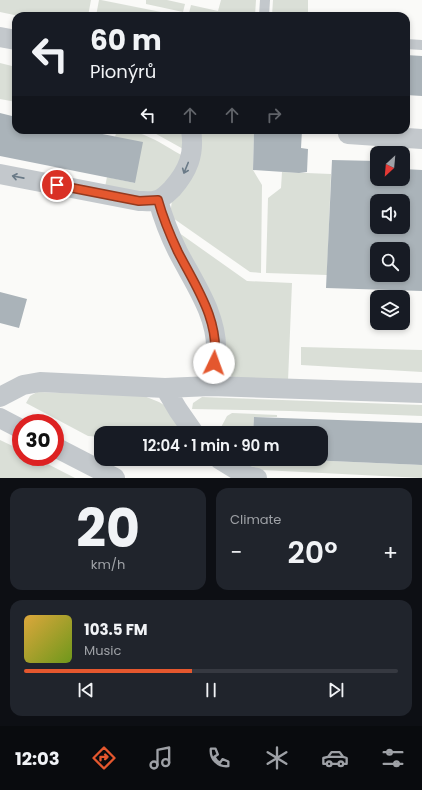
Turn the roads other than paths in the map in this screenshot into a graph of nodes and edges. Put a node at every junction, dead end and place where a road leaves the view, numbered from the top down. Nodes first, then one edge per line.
1 (265, 0) edge
2 (264, 12) edge
3 (0, 37) edge
4 (12, 39) edge
5 (410, 44) edge
6 (422, 45) edge
7 (192, 134) edge
8 (348, 134) dead end
9 (422, 139) edge
10 (0, 174) edge
11 (158, 200) junction
12 (211, 386) junction
13 (165, 388) junction
14 (422, 393) edge
15 (0, 397) edge
16 (0, 418) edge
17 (12, 424) edge
18 (189, 426) edge
19 (64, 452) edge
20 (230, 466) edge
21 (115, 478) edge
22 (257, 478) edge

1 - 2 lane
3 - 4 street
5 - 6 lane
7 -> 11 street
8 - 9 street
11 -> 10 street
11 - 12 street
12 - 13 street
12 - 14 street
13 - 15 street
13 - 18 street
16 - 17 street
19 - 21 street
20 - 22 street

